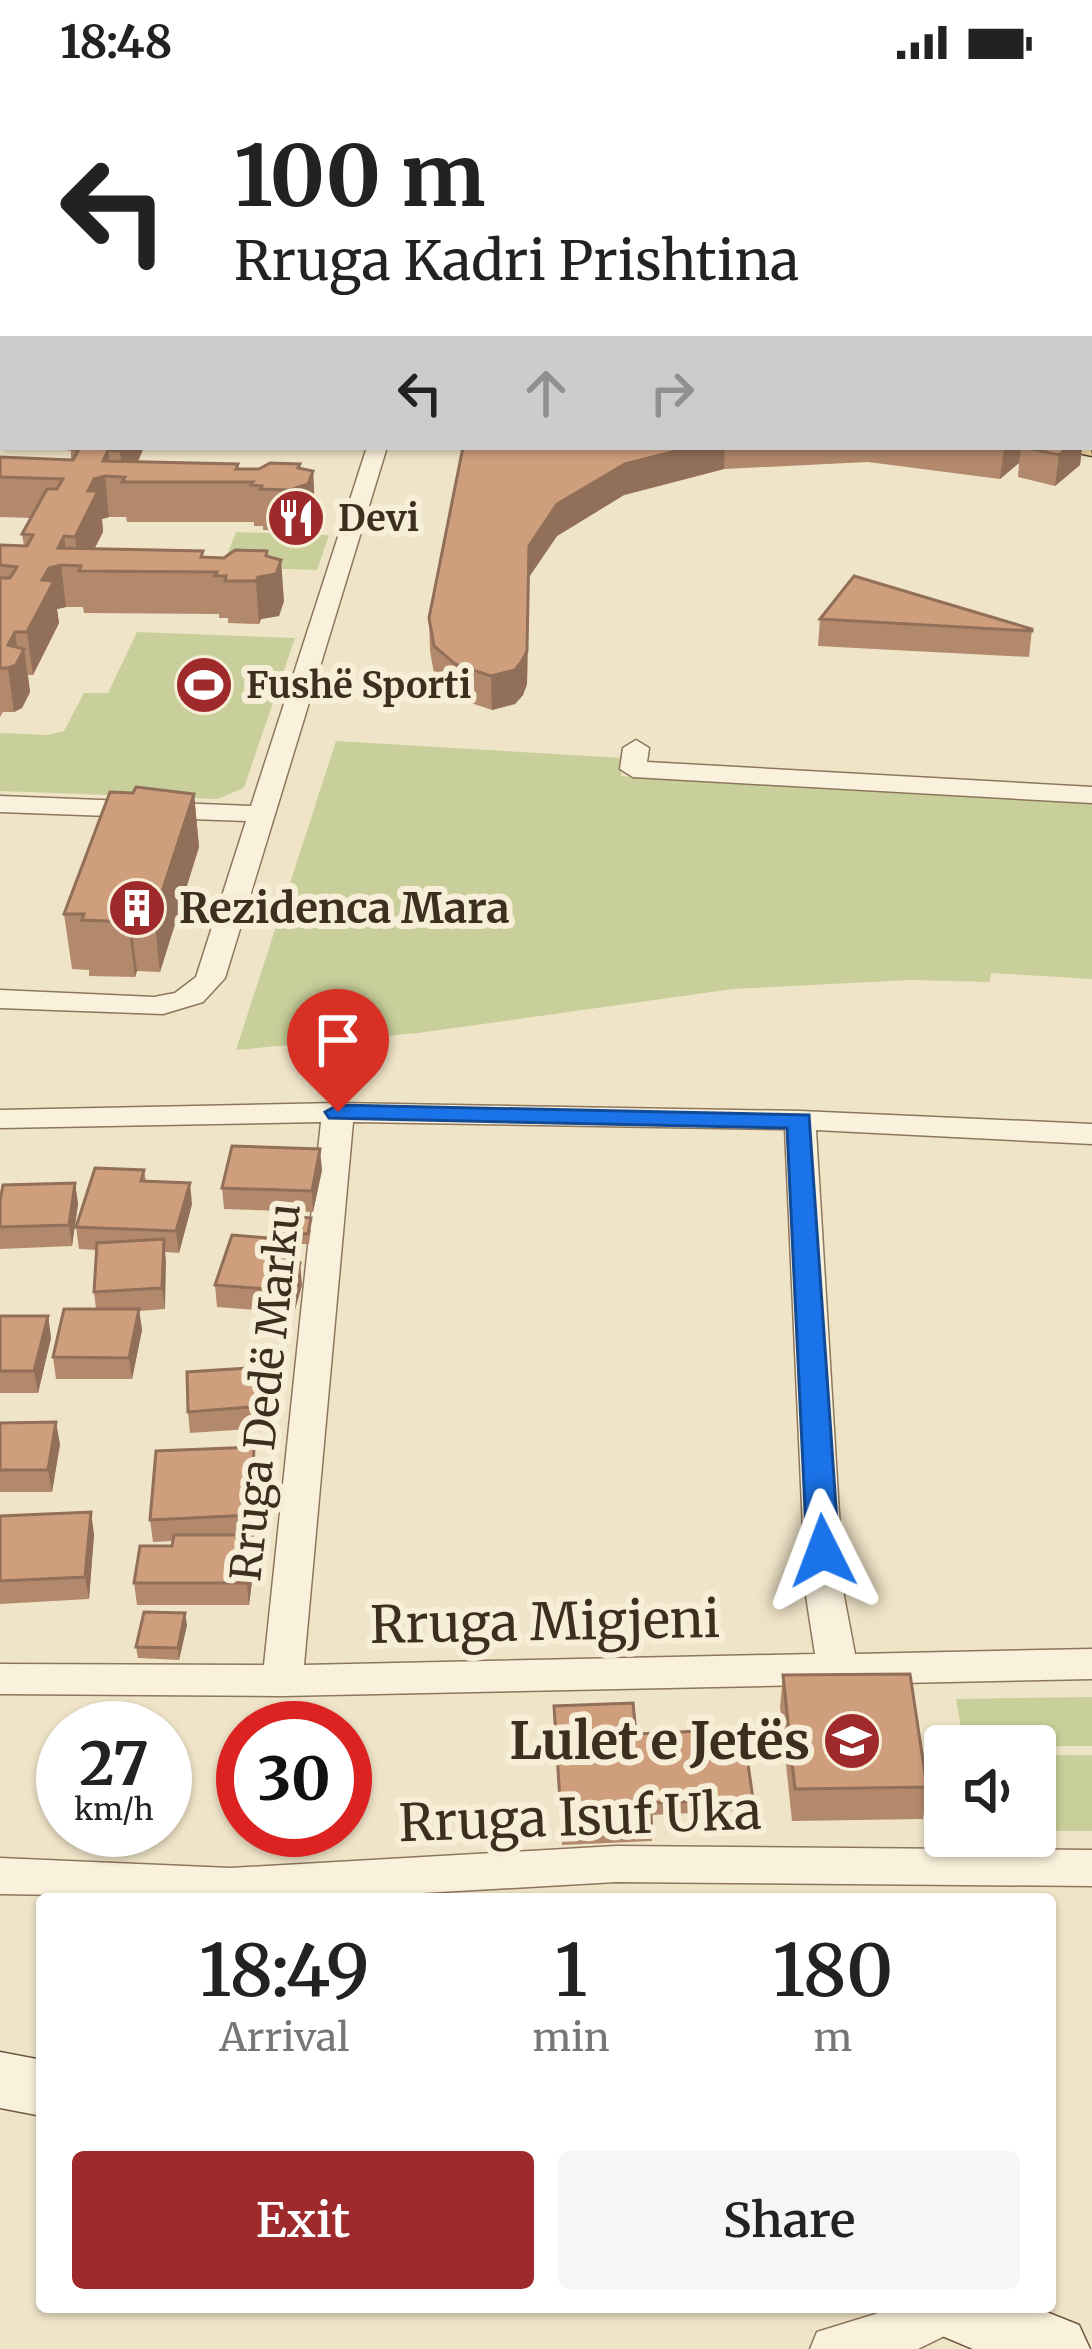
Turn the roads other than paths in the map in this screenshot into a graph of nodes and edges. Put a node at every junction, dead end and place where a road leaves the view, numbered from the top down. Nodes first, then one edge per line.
1 (376, 450) edge
2 (636, 748) dead end
3 (1092, 795) edge
4 (0, 804) edge
5 (260, 814) junction
6 (0, 999) edge
7 (338, 1112) junction
8 (0, 1119) edge
9 (800, 1120) junction
10 (1092, 1134) edge
11 (1092, 1664) edge
12 (838, 1672) junction
13 (0, 1679) edge
14 (282, 1681) junction
15 (1092, 1868) edge
16 (0, 1876) edge
17 (0, 2080) edge
18 (36, 2087) edge
19 (939, 2313) edge
20 (966, 2313) edge
21 (835, 2349) edge
22 (1055, 2349) edge

1 - 5 street
2 - 3 street
4 - 5 street
5 - 6 street
7 - 8 street
7 - 9 street
7 - 14 street, Rruga Dedë Marku
9 - 10 street
9 - 12 street
11 - 12 street, Rruga Migjeni
12 - 14 street, Rruga Migjeni
13 - 14 street, Rruga Migjeni
15 - 16 street, Rruga Isuf Uka
17 - 18 main road
19 - 21 street
20 - 22 main road

